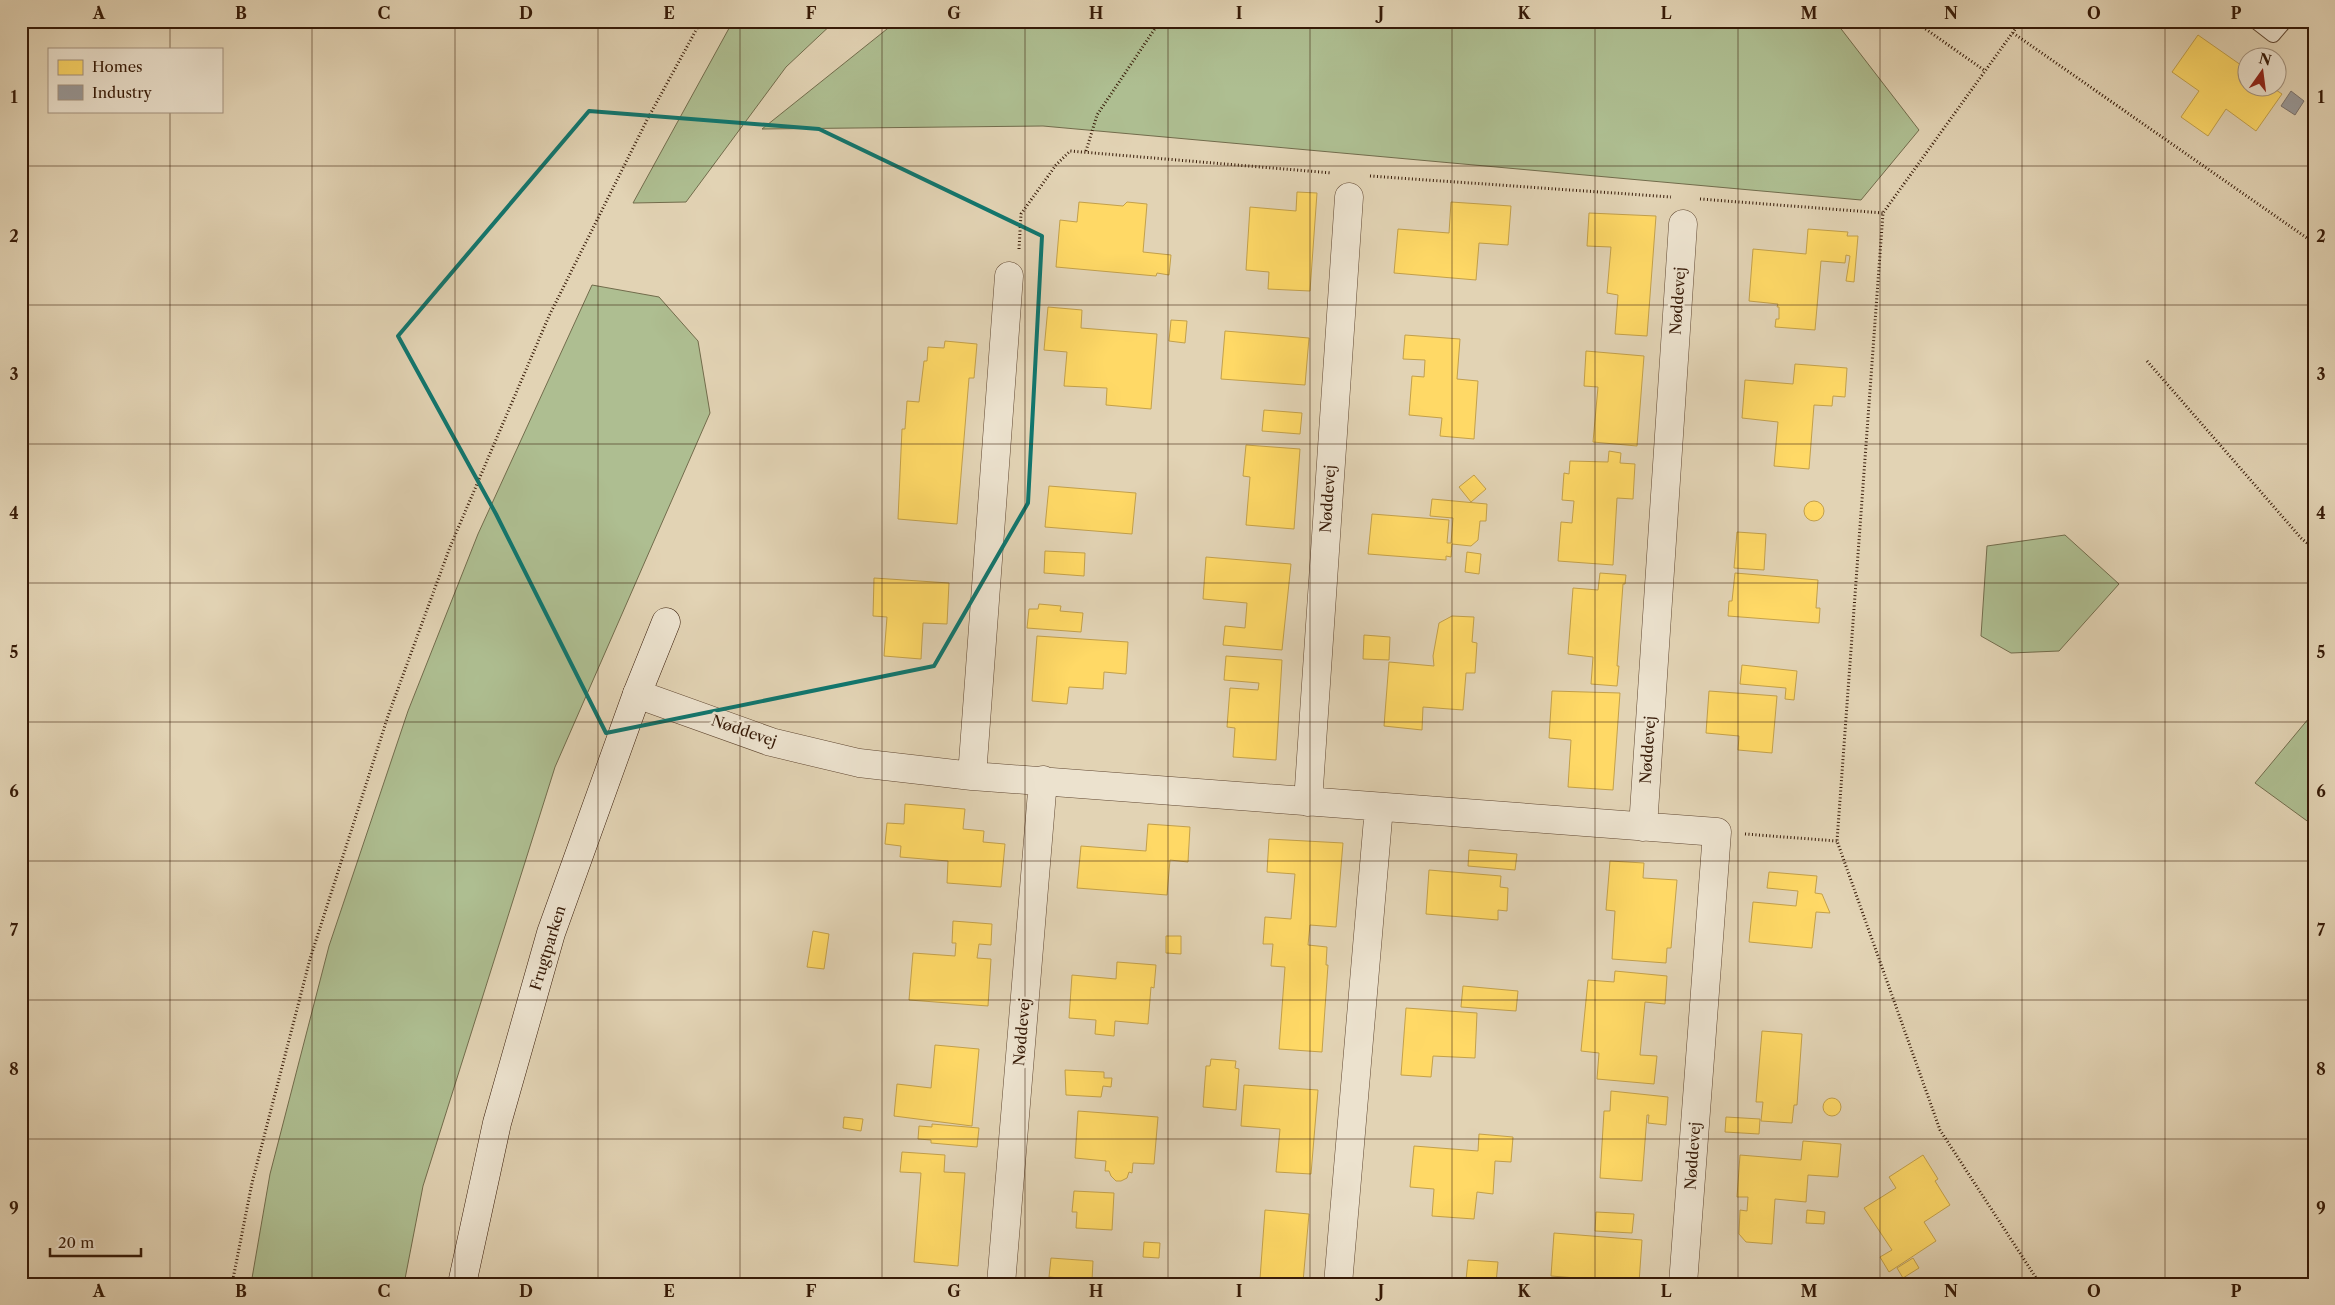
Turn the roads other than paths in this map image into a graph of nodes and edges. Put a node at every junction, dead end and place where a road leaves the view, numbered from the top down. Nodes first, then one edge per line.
1 (2255, 21) edge
2 (2285, 21) edge
3 (1351, 182) road end
4 (1683, 224) dead end
5 (1009, 276) road end
6 (666, 622) dead end
7 (637, 694) junction
8 (972, 776) junction
9 (1043, 780) junction
10 (1308, 802) junction
11 (1378, 806) junction
12 (1643, 827) junction
13 (462, 1284) edge
14 (1001, 1284) edge
15 (1338, 1284) edge
16 (1683, 1284) edge

1 - 2 lane
3 - 10 street, Nøddevej
4 - 12 street, Nøddevej
5 - 8 street
6 - 7 street, Frugtparken
7 - 8 street, Nøddevej
7 - 13 street, Frugtparken
8 - 9 street, Nøddevej
9 - 10 street, Nøddevej
9 - 14 street, Nøddevej
10 - 11 street, Nøddevej
11 - 12 street, Nøddevej
11 - 15 street
12 - 16 street, Nøddevej

